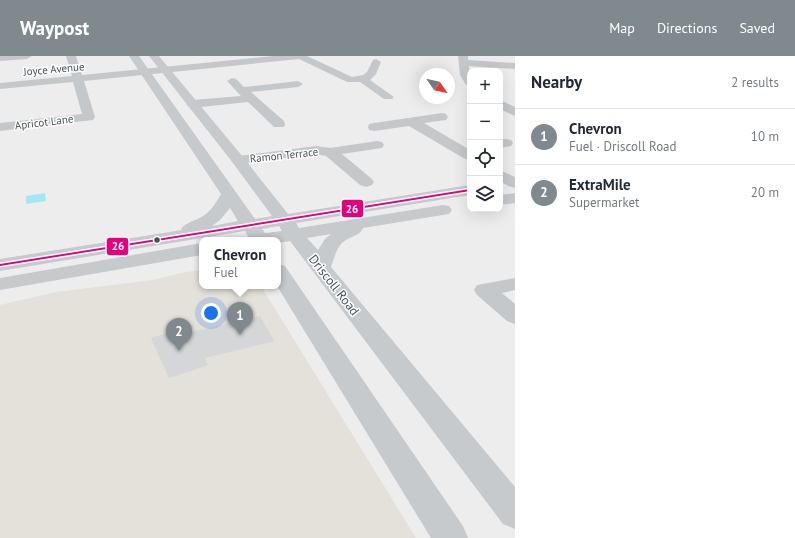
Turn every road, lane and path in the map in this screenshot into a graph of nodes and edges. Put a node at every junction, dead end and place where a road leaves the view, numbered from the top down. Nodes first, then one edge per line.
1 (28, 56) edge
2 (71, 56) edge
3 (134, 56) edge
4 (154, 56) edge
5 (300, 56) edge
6 (0, 58) edge
7 (463, 59) edge
8 (376, 62) dead end
9 (515, 66) edge
10 (166, 71) junction
11 (145, 73) junction
12 (361, 78) junction
13 (467, 78) edge
14 (78, 79) junction
15 (232, 80) dead end
16 (298, 84) dead end
17 (0, 86) edge
18 (247, 94) junction
19 (388, 97) dead end
20 (192, 104) junction
21 (506, 105) edge
22 (515, 112) edge
23 (442, 118) dead end
24 (412, 122) junction
25 (279, 124) dead end
26 (0, 127) edge
27 (374, 127) dead end
28 (377, 145) dead end
29 (330, 152) junction
30 (467, 152) edge
31 (238, 160) junction
32 (502, 176) edge
33 (366, 182) dead end
34 (511, 187) edge
35 (467, 190) edge
36 (229, 194) junction
37 (264, 194) junction
38 (503, 196) edge
39 (467, 206) edge
40 (341, 211) junction
41 (370, 222) junction
42 (289, 227) junction
43 (257, 236) edge
44 (199, 237) edge
45 (212, 237) edge
46 (166, 238) junction
47 (196, 252) edge
48 (0, 265) edge
49 (321, 268) junction
50 (281, 276) edge
51 (0, 284) edge
52 (515, 284) edge
53 (515, 316) edge
54 (515, 513) edge
55 (451, 538) edge

1 - 6 street
2 - 14 street
3 - 11 street
4 - 10 street, Driscoll Road
5 - 10 street, Joyce Avenue
5 - 12 street
7 - 9 street
7 - 13 street
8 - 12 street
10 - 11 street, Joyce Avenue
10 - 20 street, Driscoll Road
11 - 14 street, Joyce Avenue
11 - 36 street
12 - 19 street
14 - 17 street, Joyce Avenue
14 - 26 street, Apricot Lane
15 - 18 street
16 - 18 street
18 - 20 street
18 - 25 street
20 - 31 street, Driscoll Road
21 - 22 street
23 - 24 street
24 - 27 street
24 - 30 street
28 - 29 street, Ramon Terrace
29 - 31 street, Ramon Terrace
29 - 33 street, Ramon Terrace
31 - 37 street, Driscoll Road
32 - 34 street
34 - 38 street
35 - 40 street
36 - 43 street
36 - 46 street
37 - 40 street
37 - 42 street, Driscoll Road
39 - 41 street
40 - 42 street
41 - 42 street
41 - 49 street
42 - 43 street
42 - 49 street, Driscoll Road
43 - 45 street
44 - 46 street
46 - 48 street
47 - 51 street
49 - 54 street, Driscoll Road
50 - 55 street
52 - 53 street

